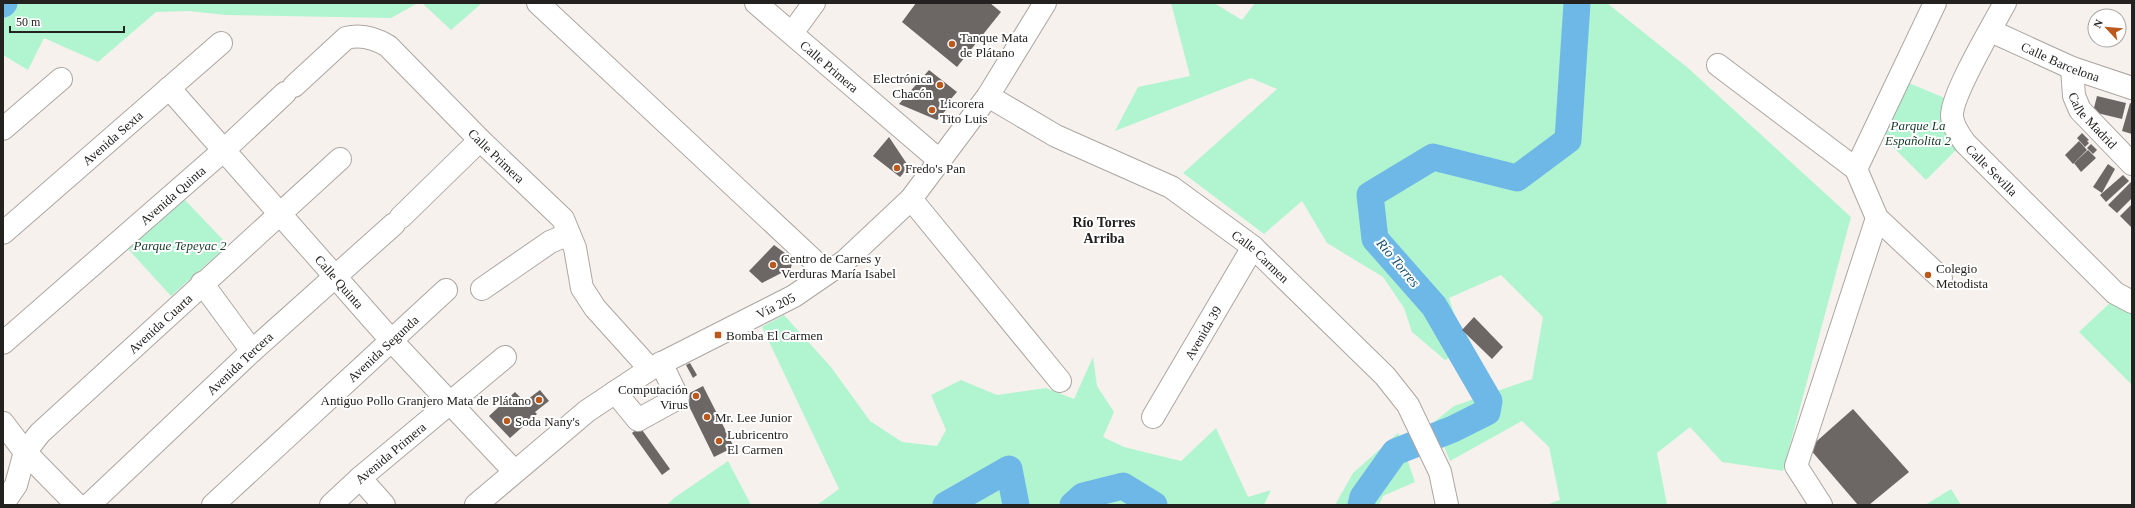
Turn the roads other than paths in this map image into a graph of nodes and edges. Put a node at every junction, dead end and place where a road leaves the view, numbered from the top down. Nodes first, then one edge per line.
1 (538, 3) edge
2 (756, 3) edge
3 (814, 3) edge
4 (1045, 3) edge
5 (1935, 3) edge
6 (2005, 3) edge
7 (1991, 31) junction
8 (792, 33) junction
9 (221, 43) dead end
10 (1718, 65) dead end
11 (2072, 68) junction
12 (61, 79) dead end
13 (169, 88) junction
14 (2132, 88) edge
15 (290, 90) joint
16 (988, 96) junction
17 (3, 129) edge
18 (480, 140) junction
19 (224, 150) junction
20 (340, 158) dead end
21 (939, 160) junction
22 (2132, 164) edge
23 (1856, 169) junction
24 (911, 200) junction
25 (280, 214) junction
26 (1877, 218) junction
27 (3, 233) edge
28 (569, 234) junction
29 (1253, 248) junction
30 (827, 273) junction
31 (335, 277) junction
32 (1941, 278) dead end
33 (202, 283) junction
34 (482, 289) dead end
35 (446, 290) dead end
36 (2132, 302) edge
37 (391, 340) junction
38 (3, 343) edge
39 (252, 351) junction
40 (505, 357) dead end
41 (655, 366) junction
42 (1060, 381) dead end
43 (615, 392) junction
44 (449, 403) junction
45 (1153, 417) dead end
46 (3, 423) edge
47 (25, 452) junction
48 (514, 471) junction
49 (360, 478) junction
50 (3, 504) edge
51 (77, 505) edge
52 (89, 505) edge
53 (213, 505) edge
54 (331, 505) edge
55 (384, 505) edge
56 (476, 505) edge
57 (1447, 505) edge
58 (1821, 505) edge

1 - 30 street
2 - 8 street, Calle Primera
3 - 8 street
4 - 16 street, Vía 205
5 - 23 street
6 - 7 street, Calle Sevilla
7 - 11 street, Calle Barcelona
7 - 36 street, Calle Sevilla
8 - 21 street, Calle Primera
9 - 13 street, Avenida Sexta
10 - 23 street
11 - 14 street, Calle Barcelona
11 - 22 street, Calle Madrid
12 - 17 street
13 - 19 street, Calle Quinta
13 - 27 street, Avenida Sexta
15 - 18 street, Calle Primera
15 - 19 street, Avenida Quinta
16 - 21 street, Vía 205
16 - 29 street, Calle Carmen
18 - 28 street, Calle Primera
18 - 31 street, Avenida Tercera
19 - 25 street, Calle Quinta
19 - 38 street, Avenida Quinta
20 - 25 street, Avenida Cuarta
21 - 24 street, Vía 205
23 - 26 street
24 - 30 street, Vía 205
24 - 42 street
25 - 31 street, Calle Quinta
25 - 33 street, Avenida Cuarta
26 - 32 street
26 - 58 street
28 - 34 street
28 - 41 street, Calle Primera
29 - 45 street, Avenida 39
29 - 57 street, Calle Carmen
30 - 41 street, Vía 205
31 - 37 street, Calle Quinta
31 - 39 street, Avenida Tercera
33 - 39 street
33 - 47 street, Avenida Cuarta
35 - 37 street, Avenida Segunda
37 - 44 street, Calle Quinta
37 - 53 street, Avenida Segunda
39 - 52 street, Avenida Tercera
40 - 44 street, Avenida Primera
41 - 43 street, Vía 205
41 - 43 street, Calle Primera
43 - 48 street, Vía 205
44 - 48 street, Calle Quinta
44 - 49 street, Avenida Primera
46 - 47 street
47 - 50 street, Avenida Cuarta
47 - 51 street
48 - 56 street, Vía 205
49 - 54 street, Avenida Primera
49 - 55 street

